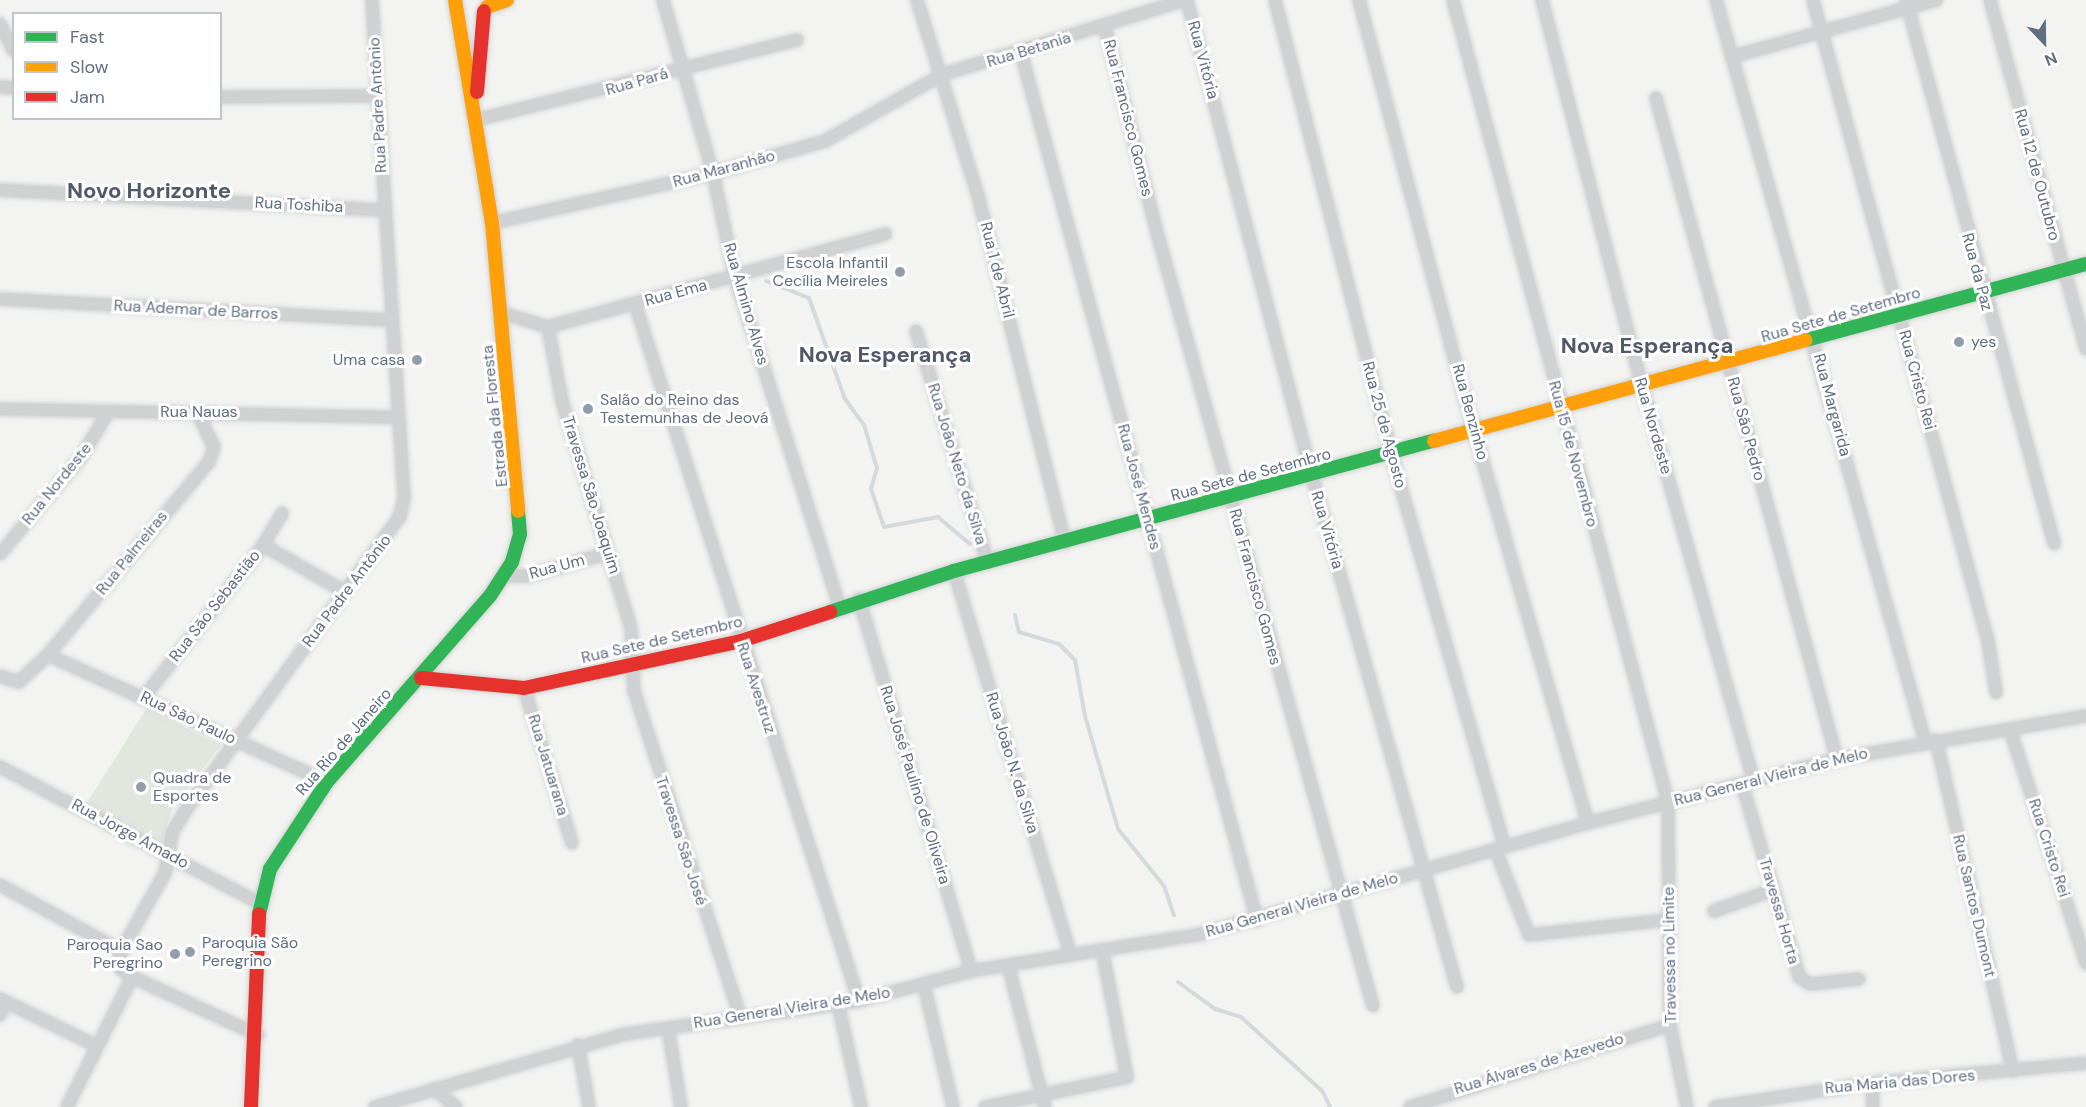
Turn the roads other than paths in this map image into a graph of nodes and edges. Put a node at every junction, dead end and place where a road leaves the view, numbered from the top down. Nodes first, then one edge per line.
1 (372, 0) edge
2 (507, 0) edge
3 (663, 0) edge
4 (917, 0) edge
5 (1186, 0) edge
6 (1275, 0) edge
7 (1359, 0) edge
8 (1453, 0) edge
9 (1542, 0) edge
10 (1716, 0) edge
11 (1813, 0) edge
12 (1936, 0) edge
13 (1990, 0) edge
14 (455, 3) edge
15 (1907, 4) edge
16 (487, 6) edge
17 (0, 24) edge
18 (1105, 27) junction
19 (1821, 32) junction
20 (797, 40) dead end
21 (12, 47) edge
22 (1022, 53) junction
23 (1731, 57) junction
24 (683, 69) junction
25 (941, 75) junction
26 (377, 96) junction
27 (222, 97) edge
28 (1656, 98) dead end
29 (476, 120) junction
30 (713, 173) junction
31 (0, 190) edge
32 (383, 210) junction
33 (492, 223) junction
34 (885, 234) dead end
35 (2086, 264) edge
36 (2063, 270) junction
37 (735, 277) junction
38 (1982, 292) junction
39 (0, 299) edge
40 (635, 304) junction
41 (502, 314) junction
42 (1899, 315) junction
43 (391, 320) junction
44 (548, 327) junction
45 (916, 331) dead end
46 (1814, 340) junction
47 (2086, 349) edge
48 (1728, 364) junction
49 (1642, 386) junction
50 (0, 408) edge
51 (1560, 408) junction
52 (109, 411) junction
53 (198, 414) junction
54 (398, 417) junction
55 (1474, 430) junction
56 (1391, 453) junction
57 (1312, 476) junction
58 (1230, 498) junction
59 (282, 513) dead end
60 (1148, 521) junction
61 (1065, 543) junction
62 (2054, 543) dead end
63 (263, 545) junction
64 (608, 553) junction
65 (0, 554) edge
66 (988, 563) junction
67 (954, 571) junction
68 (505, 576) junction
69 (345, 592) junction
70 (859, 599) junction
71 (839, 605) junction
72 (741, 641) junction
73 (48, 655) junction
74 (634, 664) junction
75 (0, 676) edge
76 (421, 678) junction
77 (524, 688) junction
78 (1996, 692) dead end
79 (144, 697) junction
80 (2086, 716) edge
81 (2011, 733) junction
82 (233, 740) junction
83 (1930, 741) junction
84 (1837, 759) junction
85 (0, 766) edge
86 (327, 782) junction
87 (1748, 782) junction
88 (1668, 802) junction
89 (1588, 823) junction
90 (572, 843) dead end
91 (1500, 848) junction
92 (167, 853) junction
93 (1423, 870) junction
94 (0, 885) edge
95 (1773, 890) junction
96 (1340, 896) junction
97 (259, 903) junction
98 (1714, 911) dead end
99 (1257, 920) junction
100 (1668, 920) junction
101 (1102, 950) junction
102 (121, 951) junction
103 (1070, 954) junction
104 (2086, 963) edge
105 (1008, 965) junction
106 (971, 971) junction
107 (132, 977) junction
108 (1859, 980) dead end
109 (924, 985) junction
110 (1457, 987) dead end
111 (3, 1000) edge
112 (859, 1001) junction
113 (838, 1004) junction
114 (1373, 1006) dead end
115 (0, 1015) edge
116 (740, 1016) junction
117 (1670, 1025) junction
118 (668, 1028) junction
119 (258, 1035) junction
120 (578, 1045) junction
121 (97, 1046) junction
122 (2086, 1063) edge
123 (2013, 1071) junction
124 (1872, 1083) junction
125 (434, 1089) junction
126 (1043, 1101) edge
127 (403, 1103) edge
128 (69, 1106) edge
129 (251, 1107) edge
130 (375, 1107) edge
131 (456, 1107) edge
132 (589, 1107) edge
133 (681, 1107) edge
134 (861, 1107) edge
135 (952, 1107) edge
136 (985, 1107) edge
137 (1410, 1107) edge
138 (1687, 1107) edge
139 (1715, 1107) edge
140 (1873, 1107) edge

1 - 26 street, Rua Padre Antônio
2 - 16 street
3 - 24 street, Rua Almino Alves
4 - 25 street, Rua 1 de Abril
5 - 18 street, Rua Betania
5 - 57 street, Rua Vitória
6 - 56 street, Rua 25 de Agosto
7 - 55 street, Rua Benzinho
8 - 51 street, Rua 15 de Novembro
9 - 49 street, Rua Nordeste
10 - 23 street, Rua Margarida
11 - 19 street, Rua Cristo Rei
12 - 15 street
13 - 36 street, Rua 12 de Outubro
14 - 16 street
14 - 29 street, Estrada da Floresta
15 - 19 street
15 - 38 street, Rua da Paz
16 - 29 street, Estrada da Floresta
17 - 21 street
18 - 22 street, Rua Betania
18 - 58 street, Rua Francisco Gomes
19 - 23 street
19 - 42 street, Rua Cristo Rei
20 - 24 street, Rua Pará
22 - 25 street, Rua Betania
22 - 60 street, Rua José Mendes
23 - 46 street, Rua Margarida
24 - 29 street, Rua Pará
24 - 30 street, Rua Almino Alves
25 - 30 street, Rua Maranhão
25 - 61 street, Rua 1 de Abril
26 - 27 street
26 - 32 street, Rua Padre Antônio
28 - 48 street, Rua São Pedro
29 - 33 street, Estrada da Floresta
30 - 33 street, Rua Maranhão
30 - 37 street, Rua Almino Alves
31 - 32 street, Rua Toshiba
32 - 43 street, Rua Padre Antônio
33 - 41 street, Estrada da Floresta
34 - 37 street, Rua Ema
35 - 36 street, Rua Sete de Setembro
36 - 38 street, Rua Sete de Setembro
36 - 47 street, Rua 12 de Outubro
37 - 40 street, Rua Ema
37 - 71 street, Rua Almino Alves
38 - 42 street, Rua Sete de Setembro
38 - 62 street, Rua da Paz
39 - 43 street, Rua Ademar de Barros
40 - 44 street, Rua Ema
40 - 72 street, Rua Avestruz
41 - 44 street
41 - 68 street, Estrada da Floresta
42 - 46 street, Rua Sete de Setembro
42 - 78 street, Rua Cristo Rei
43 - 54 street, Rua Padre Antônio
44 - 64 street, Travessa São Joaquim
45 - 66 street, Rua João Neto da Silva
46 - 48 street, Rua Sete de Setembro
46 - 83 street, Rua Margarida
48 - 49 street, Rua Sete de Setembro
48 - 84 street, Rua São Pedro
49 - 51 street, Rua Sete de Setembro
49 - 87 street, Rua Nordeste
50 - 52 street, Rua Nauas
51 - 55 street, Rua Sete de Setembro
51 - 88 street, Rua 15 de Novembro
52 - 53 street, Rua Nauas
52 - 65 street, Rua Nordeste
53 - 54 street, Rua Nauas
53 - 73 street, Rua Palmeiras
54 - 69 street, Rua Padre Antônio
55 - 56 street, Rua Sete de Setembro
55 - 89 street, Rua Benzinho
56 - 57 street, Rua Sete de Setembro
56 - 91 street, Rua 25 de Agosto
57 - 58 street, Rua Sete de Setembro
57 - 93 street, Rua Vitória
58 - 60 street, Rua Sete de Setembro
58 - 96 street, Rua Francisco Gomes
59 - 63 street, Rua São Sebastião
60 - 61 street, Rua Sete de Setembro
60 - 99 street, Rua José Mendes
61 - 66 street, Rua Sete de Setembro
63 - 69 street
63 - 79 street, Rua São Sebastião
64 - 68 street, Rua Um
64 - 74 street, Travessa São Joaquim
66 - 67 street, Rua Sete de Setembro
67 - 70 street, Rua Sete de Setembro
67 - 103 street, Rua João N. da Silva
68 - 76 street, Estrada da Floresta
69 - 82 street, Rua Padre Antônio
70 - 71 street, Rua Sete de Setembro
70 - 106 street, Rua José Paulino de Oliveira
71 - 72 street, Rua Sete de Setembro
72 - 74 street, Rua Sete de Setembro
72 - 112 street, Rua Avestruz
73 - 75 street, Rua Palmeiras
73 - 79 street, Rua São Paulo
74 - 77 street, Rua Sete de Setembro
74 - 116 street, Travessa São José
76 - 77 street, Rua Sete de Setembro
76 - 86 street, Rua Rio de Janeiro
77 - 90 street, Rua Jatuarana
79 - 82 street, Rua São Paulo
80 - 81 street, Rua General Vieira de Melo
81 - 83 street, Rua General Vieira de Melo
81 - 104 street, Rua Cristo Rei
82 - 86 street, Rua São Paulo
82 - 92 street, Rua Padre Antônio
83 - 84 street, Rua General Vieira de Melo
83 - 123 street, Rua Santos Dumont
84 - 87 street, Rua General Vieira de Melo
85 - 92 street, Rua Jorge Amado
86 - 97 street, Rua Rio de Janeiro
87 - 88 street, Rua General Vieira de Melo
87 - 95 street, Travessa Horta
88 - 89 street, Rua General Vieira de Melo
88 - 100 street, Travessa no Limite
89 - 91 street, Rua General Vieira de Melo
91 - 93 street, Rua General Vieira de Melo
91 - 100 street, Rua 25 de Agosto
92 - 97 street, Rua Jorge Amado
92 - 102 street, Rua Padre Antônio
93 - 96 street, Rua General Vieira de Melo
93 - 110 street, Rua Vitória
94 - 102 street
95 - 98 street
95 - 108 street, Travessa Horta
96 - 99 street, Rua General Vieira de Melo
96 - 114 street, Rua Francisco Gomes
97 - 119 street, Rua Rio de Janeiro
99 - 101 street, Rua General Vieira de Melo
100 - 117 street, Travessa no Limite
101 - 103 street, Rua General Vieira de Melo
101 - 126 street
102 - 107 street
103 - 105 street, Rua General Vieira de Melo
105 - 106 street, Rua General Vieira de Melo
105 - 126 street
106 - 109 street, Rua General Vieira de Melo
107 - 119 street
107 - 121 street
109 - 112 street, Rua General Vieira de Melo
109 - 135 street
111 - 115 street
111 - 121 street
112 - 113 street, Rua General Vieira de Melo
113 - 116 street, Rua General Vieira de Melo
113 - 134 street
116 - 118 street, Rua General Vieira de Melo
117 - 137 street, Rua Álvares de Azevedo
117 - 138 street, Travessa no Limite
118 - 120 street, Rua General Vieira de Melo
118 - 133 street
119 - 129 street, Rua Rio de Janeiro
120 - 125 street, Rua General Vieira de Melo
120 - 132 street
121 - 128 street
122 - 123 street, Rua Maria das Dores
123 - 124 street, Rua Maria das Dores
124 - 139 street, Rua Maria das Dores
124 - 140 street
125 - 127 street, Rua General Vieira de Melo
125 - 131 street
126 - 136 street
127 - 130 street, Rua General Vieira de Melo

